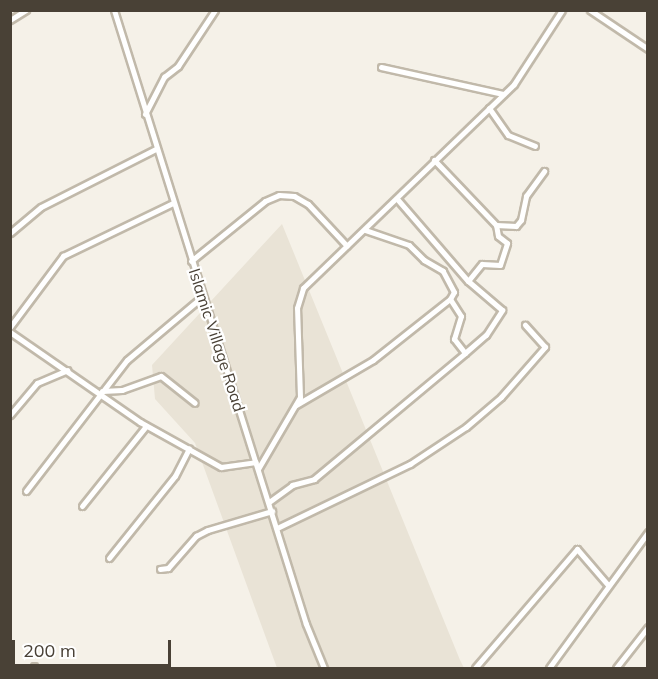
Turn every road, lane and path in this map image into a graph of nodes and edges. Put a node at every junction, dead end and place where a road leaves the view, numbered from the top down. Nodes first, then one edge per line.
1 (26, 10) edge
2 (114, 10) edge
3 (215, 10) edge
4 (562, 10) edge
5 (590, 10) edge
6 (10, 20) edge
7 (648, 49) edge
8 (381, 67) dead end
9 (503, 94) junction
10 (489, 108) junction
11 (145, 114) junction
12 (535, 146) dead end
13 (156, 149) junction
14 (434, 160) junction
15 (544, 171) dead end
16 (398, 200) junction
17 (173, 203) junction
18 (496, 225) junction
19 (366, 230) junction
20 (10, 234) edge
21 (347, 246) junction
22 (191, 261) junction
23 (468, 281) junction
24 (202, 296) junction
25 (450, 299) junction
26 (525, 325) dead end
27 (11, 332) edge
28 (465, 353) junction
29 (67, 370) junction
30 (100, 392) junction
31 (195, 403) dead end
32 (295, 406) junction
33 (10, 415) edge
34 (146, 426) junction
35 (189, 448) junction
36 (256, 462) junction
37 (258, 469) junction
38 (26, 491) dead end
39 (269, 502) junction
40 (82, 506) dead end
41 (272, 511) junction
42 (277, 528) junction
43 (648, 532) edge
44 (109, 558) dead end
45 (160, 569) dead end
46 (608, 585) junction
47 (648, 627) edge
48 (324, 669) edge
49 (475, 669) edge
50 (549, 669) edge
51 (616, 669) edge

1 - 6 street
2 - 11 street, Islamic Village Road
3 - 11 street
4 - 9 street
5 - 7 street
8 - 9 street
9 - 10 street
10 - 12 street
10 - 14 street
11 - 13 street, Islamic Village Road
13 - 17 street, Islamic Village Road
13 - 20 street
14 - 16 street
14 - 18 street
15 - 18 street
16 - 19 street
16 - 23 street
17 - 22 street, Islamic Village Road
17 - 27 street
18 - 23 street
19 - 21 street
19 - 25 street
21 - 22 street
21 - 32 street
22 - 24 street, Islamic Village Road
23 - 28 street
24 - 30 street
24 - 36 street, Islamic Village Road
25 - 28 street
25 - 32 street
26 - 42 street
27 - 29 street
28 - 39 street
29 - 30 street
29 - 33 street
30 - 31 street
30 - 34 street
30 - 38 street
32 - 37 street
34 - 35 street
34 - 40 street
35 - 36 street
35 - 44 street
36 - 37 street, Islamic Village Road
37 - 39 street, Islamic Village Road
39 - 41 street, Islamic Village Road
41 - 42 street, Islamic Village Road
41 - 45 street
42 - 48 street, Islamic Village Road
43 - 46 street
46 - 49 street
46 - 50 street
47 - 51 street

